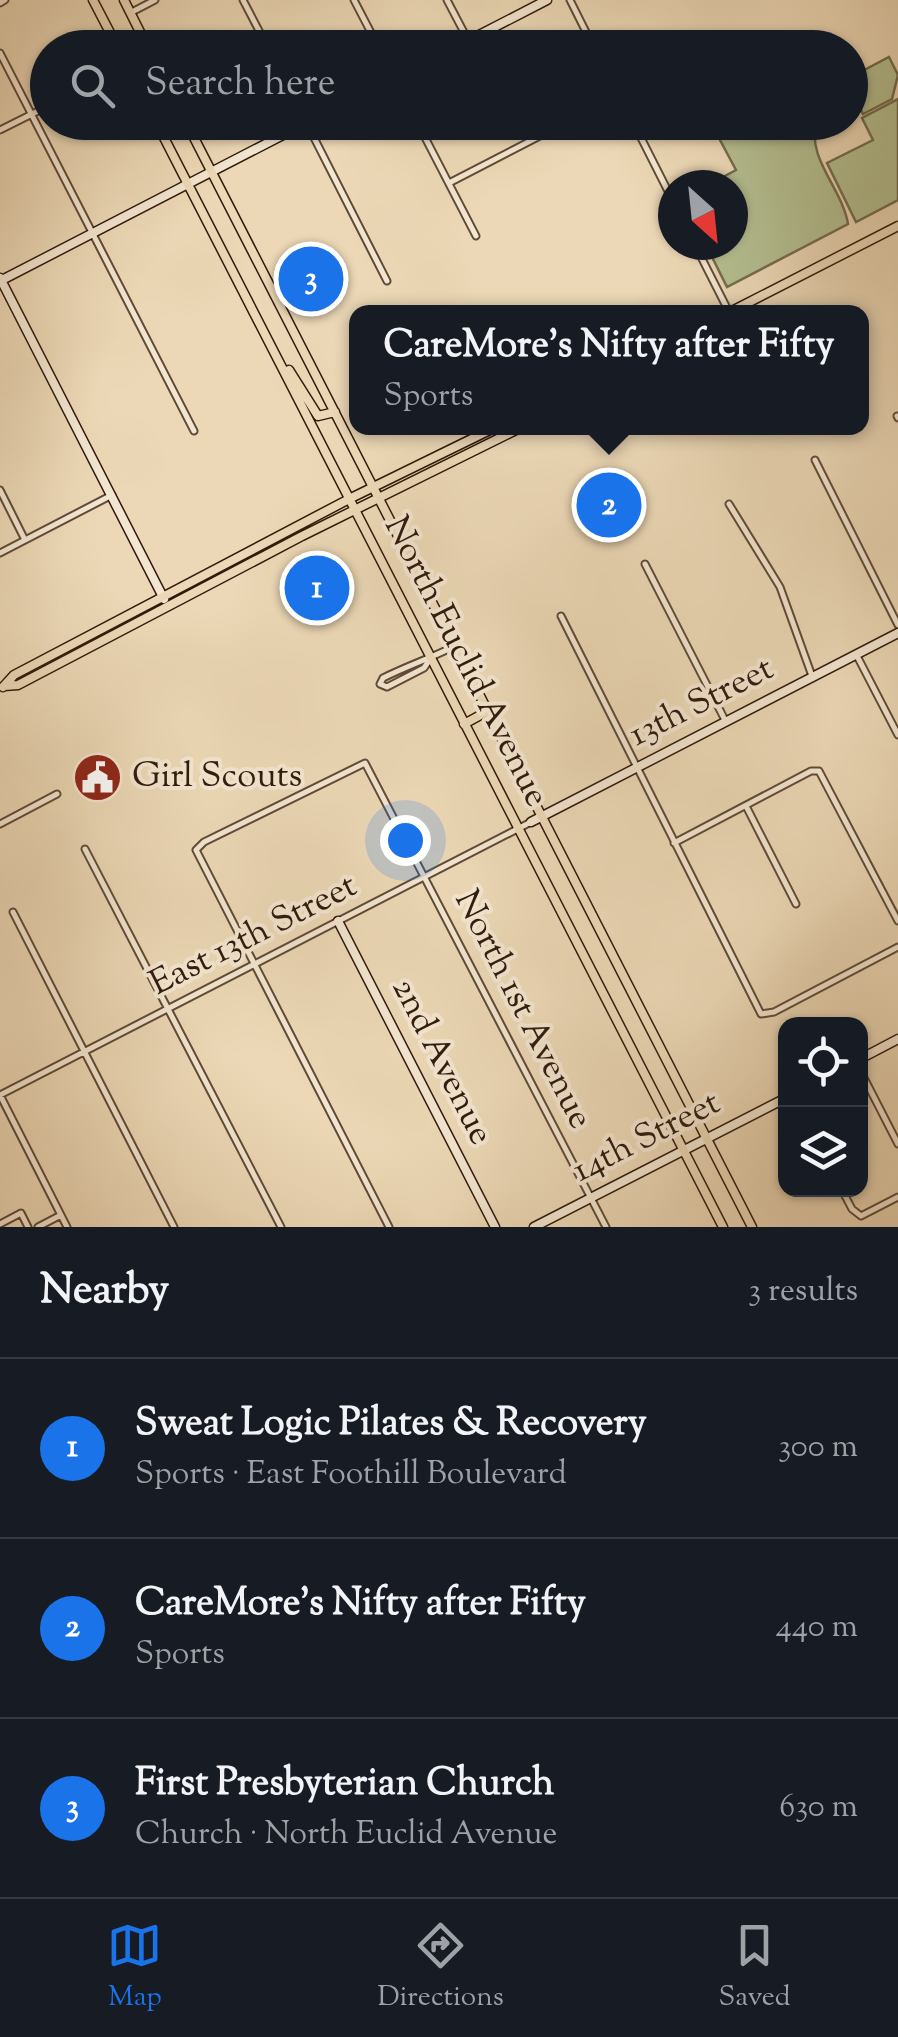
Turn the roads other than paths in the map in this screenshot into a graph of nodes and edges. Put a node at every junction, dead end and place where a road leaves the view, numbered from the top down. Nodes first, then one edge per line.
1 (94, 0) edge
2 (124, 0) edge
3 (155, 0) edge
4 (243, 0) edge
5 (354, 0) edge
6 (447, 0) edge
7 (570, 0) edge
8 (543, 1) edge
9 (130, 13) junction
10 (109, 30) edge
11 (139, 30) edge
12 (259, 30) edge
13 (369, 30) edge
14 (463, 30) edge
15 (487, 30) edge
16 (585, 30) edge
17 (0, 53) edge
18 (30, 110) edge
19 (30, 115) edge
20 (0, 130) edge
21 (45, 140) edge
22 (165, 140) edge
23 (195, 140) edge
24 (274, 140) edge
25 (316, 140) edge
26 (426, 140) edge
27 (532, 140) edge
28 (642, 140) edge
29 (658, 171) edge
30 (212, 172) junction
31 (449, 183) junction
32 (188, 184) junction
33 (898, 226) edge
34 (92, 234) junction
35 (476, 236) dead end
36 (703, 260) edge
37 (251, 274) junction
38 (0, 280) edge
39 (387, 281) dead end
40 (726, 305) edge
41 (743, 305) edge
42 (280, 359) junction
43 (336, 412) junction
44 (194, 431) dead end
45 (480, 435) edge
46 (505, 435) edge
47 (815, 460) dead end
48 (373, 488) junction
49 (0, 490) edge
50 (112, 496) junction
51 (351, 498) junction
52 (379, 499) junction
53 (728, 504) dead end
54 (357, 509) junction
55 (25, 540) junction
56 (0, 553) edge
57 (645, 564) dead end
58 (413, 568) junction
59 (391, 578) junction
60 (163, 597) junction
61 (168, 608) junction
62 (561, 616) dead end
63 (898, 625) edge
64 (898, 634) edge
65 (455, 646) junction
66 (856, 654) junction
67 (431, 658) junction
68 (813, 676) junction
69 (2, 684) edge
70 (488, 711) junction
71 (726, 722) junction
72 (464, 724) junction
73 (898, 735) edge
74 (637, 767) junction
75 (57, 794) dead end
76 (746, 806) junction
77 (542, 816) junction
78 (530, 822) joint
79 (0, 824) edge
80 (518, 828) junction
81 (673, 843) junction
82 (86, 848) dead end
83 (426, 876) junction
84 (796, 904) dead end
85 (13, 912) dead end
86 (338, 921) junction
87 (898, 921) edge
88 (898, 947) edge
89 (253, 964) junction
90 (168, 1008) junction
91 (898, 1040) edge
92 (84, 1052) junction
93 (868, 1055) edge
94 (868, 1086) edge
95 (0, 1094) edge
96 (778, 1102) edge
97 (706, 1138) junction
98 (898, 1144) edge
99 (684, 1150) junction
100 (846, 1197) edge
101 (898, 1197) edge
102 (591, 1198) junction
103 (60, 1215) junction
104 (0, 1224) edge
105 (28, 1227) edge
106 (38, 1227) edge
107 (67, 1227) edge
108 (174, 1227) edge
109 (281, 1227) edge
110 (388, 1227) edge
111 (496, 1227) edge
112 (534, 1227) edge
113 (606, 1227) edge
114 (723, 1227) edge
115 (752, 1227) edge

1 - 10 main road
2 - 9 main road
3 - 9 street
4 - 12 street
5 - 13 street
6 - 14 street
7 - 16 street
8 - 15 street
9 - 11 main road
17 - 18 street
19 - 20 street
21 - 34 street
22 - 32 main road, North Euclid Avenue
23 - 30 main road, North Euclid Avenue
24 - 30 street
25 - 39 street
26 - 31 street
27 - 31 street
28 - 29 street
30 - 32 street
30 - 37 main road, North Euclid Avenue
31 - 35 street
32 - 34 street
32 - 37 main road, North Euclid Avenue
33 - 41 main road
34 - 38 street
34 - 44 street
36 - 40 street
37 - 42 main road, North Euclid Avenue
37 - 43 main road, North Euclid Avenue
38 - 50 street
42 - 43 main road
42 - 51 main road, North Euclid Avenue
43 - 48 main road, North Euclid Avenue
45 - 48 main road
46 - 52 main road
47 - 63 street
48 - 51 main road
48 - 52 main road, North Euclid Avenue
49 - 55 street
50 - 55 street
50 - 60 street
51 - 54 main road, North Euclid Avenue
51 - 60 main road
52 - 54 main road
52 - 58 main road, North Euclid Avenue
53 - 68 street
54 - 59 main road, North Euclid Avenue
54 - 61 main road
55 - 56 street
57 - 71 street
58 - 59 main road
58 - 65 main road, North Euclid Avenue
59 - 67 main road, North Euclid Avenue
60 - 61 street
60 - 69 main road
61 - 69 main road
62 - 74 street
64 - 66 street, 13th Street
65 - 67 street
65 - 70 main road, North Euclid Avenue
66 - 68 street, 13th Street
66 - 73 street
67 - 67 street
67 - 72 main road, North Euclid Avenue
68 - 71 street, 13th Street
70 - 72 main road
70 - 77 main road, North Euclid Avenue
71 - 74 street, 13th Street
72 - 80 main road, North Euclid Avenue
74 - 77 street, 13th Street
74 - 81 street
75 - 79 street
76 - 81 street
76 - 84 street
76 - 87 street
77 - 78 street, 13th Street
77 - 97 main road, North Euclid Avenue
78 - 80 street, East 13th Street
80 - 83 street, East 13th Street
80 - 99 main road, North Euclid Avenue
81 - 88 street
82 - 90 street
83 - 86 street, East 13th Street
83 - 89 street, North 1st Avenue
83 - 102 street, North 1st Avenue
85 - 92 street
86 - 89 street, East 13th Street
86 - 111 street, 2nd Avenue
89 - 90 street, East 13th Street
89 - 110 street
90 - 92 street, East 13th Street
90 - 109 street
91 - 93 street
92 - 95 street, East 13th Street
92 - 108 street
94 - 98 street
95 - 103 street
96 - 97 street, 14th Street
97 - 99 street, 14th Street
97 - 115 main road, North Euclid Avenue
99 - 102 street, 14th Street
99 - 114 main road, North Euclid Avenue
100 - 101 street
102 - 112 street, 14th Street
102 - 113 street, North 1st Avenue
103 - 106 street
103 - 107 street
104 - 105 street

